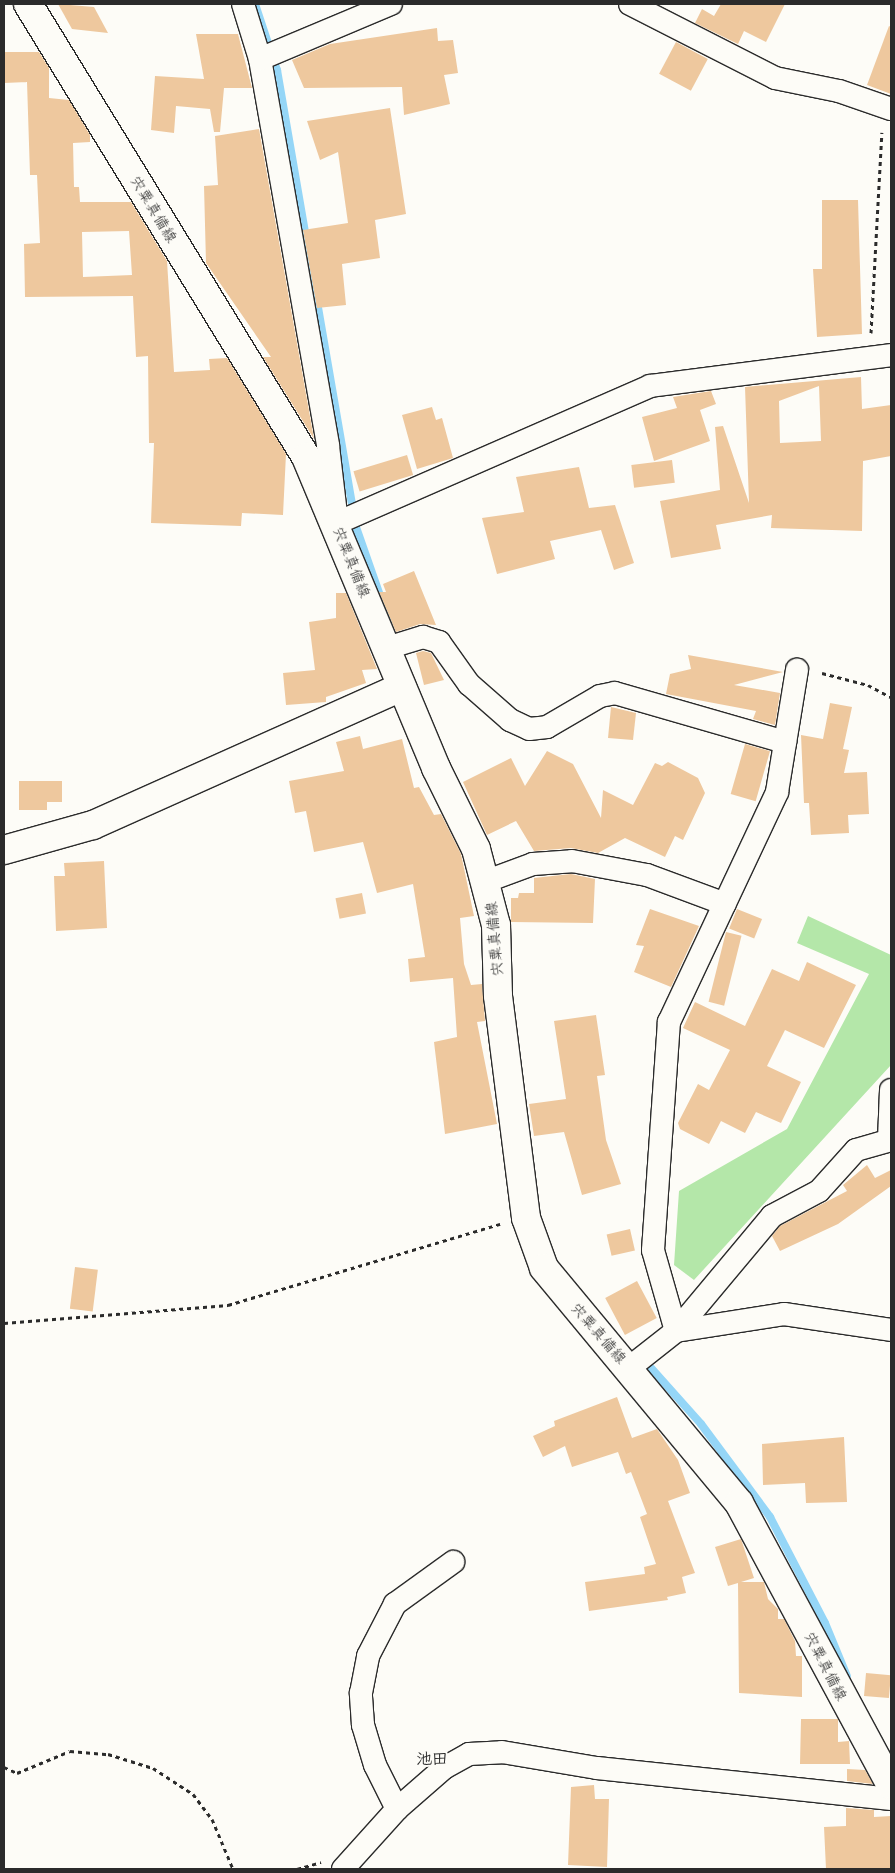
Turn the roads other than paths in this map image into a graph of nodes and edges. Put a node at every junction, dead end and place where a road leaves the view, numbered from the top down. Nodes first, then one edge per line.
1 (28, 4) edge
2 (243, 4) edge
3 (391, 4) edge
4 (630, 4) edge
5 (269, 55) junction
6 (888, 108) edge
7 (881, 358) edge
8 (348, 519) junction
9 (394, 646) junction
10 (797, 670) road end
11 (401, 687) junction
12 (785, 742) junction
13 (4, 850) edge
14 (487, 881) junction
15 (725, 904) junction
16 (891, 1090) edge
17 (890, 1140) edge
18 (891, 1330) edge
19 (676, 1331) junction
20 (629, 1368) junction
21 (453, 1562) dead end
22 (891, 1785) edge
23 (891, 1799) edge
24 (397, 1809) junction
25 (343, 1869) edge

1 - 8 main road, 宍粟真備線
2 - 5 street
3 - 5 street
4 - 6 street
5 - 8 street
7 - 8 street
8 - 9 main road, 宍粟真備線
9 - 11 main road, 宍粟真備線
9 - 12 street
10 - 12 street
11 - 13 main road
11 - 14 main road, 宍粟真備線
12 - 15 street
14 - 15 street
14 - 20 main road, 宍粟真備線
15 - 19 street
16 - 17 street
17 - 19 street
18 - 19 street
19 - 20 street
20 - 22 main road, 宍粟真備線
21 - 24 street
23 - 24 street
24 - 25 street

